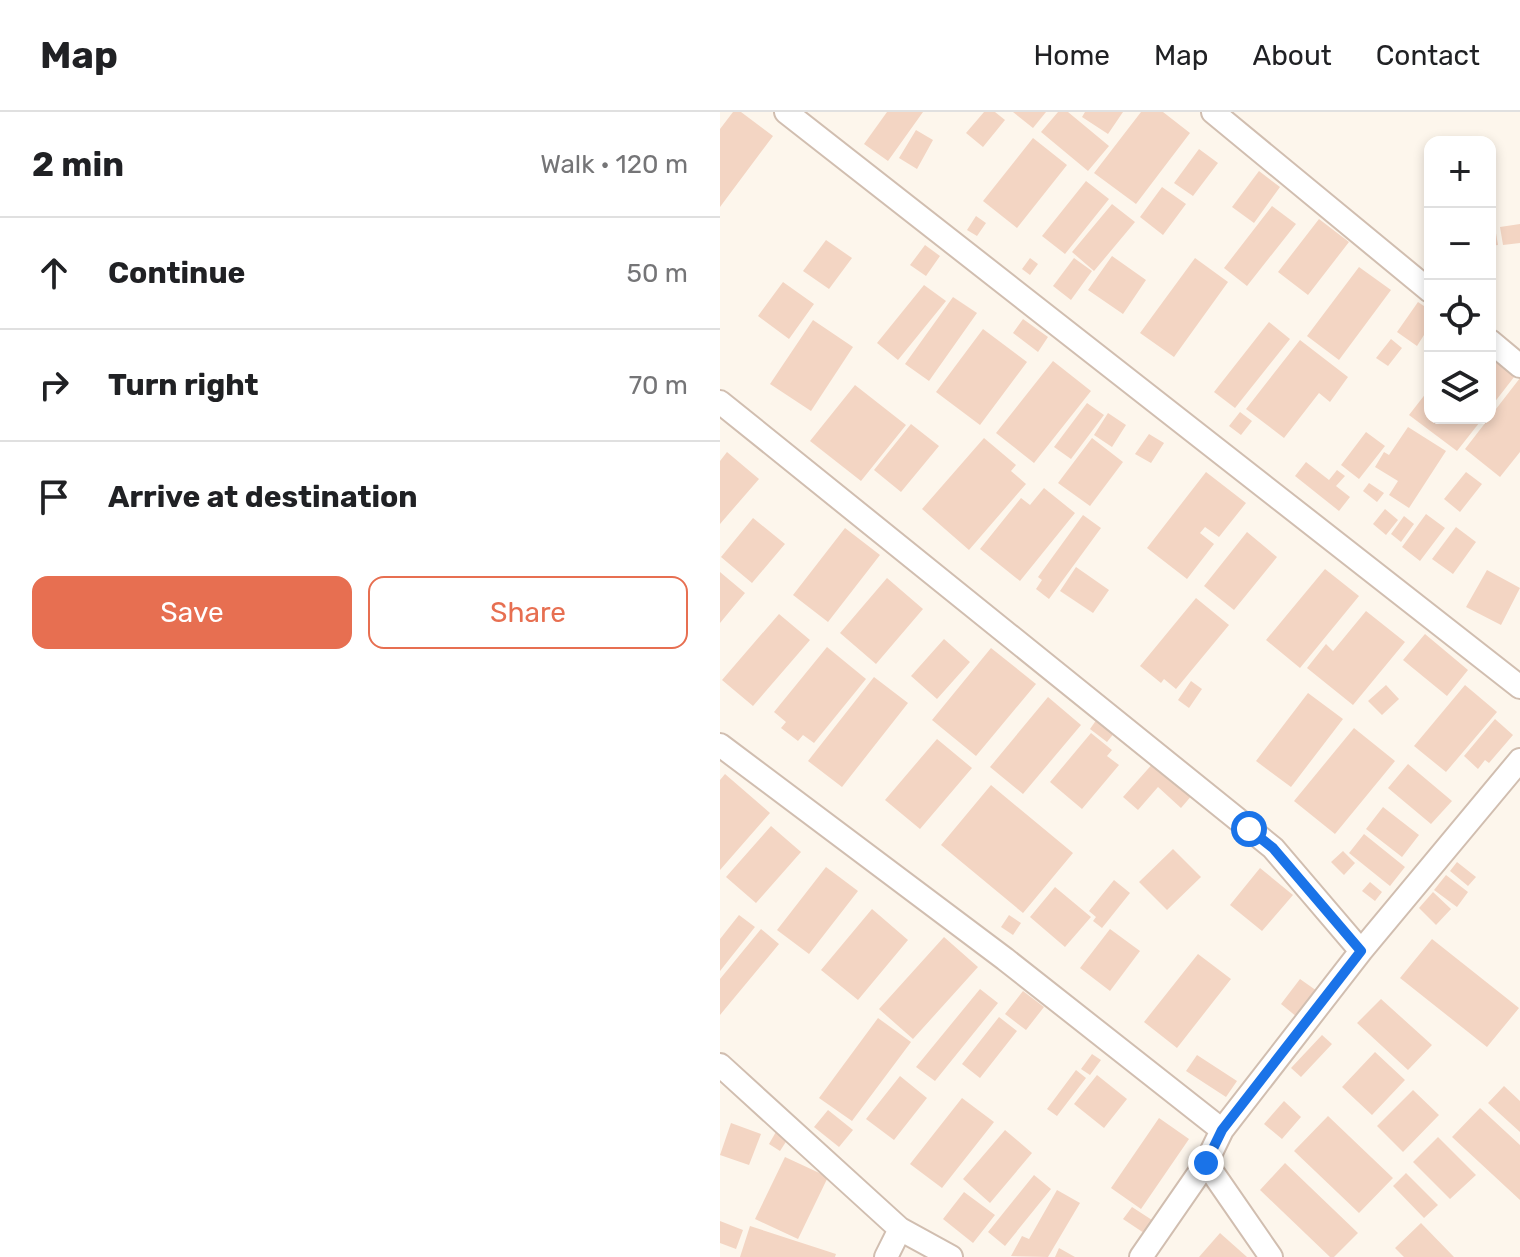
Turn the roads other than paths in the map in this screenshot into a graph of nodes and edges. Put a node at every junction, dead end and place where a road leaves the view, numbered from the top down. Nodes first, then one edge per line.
1 (786, 112) edge
2 (1213, 112) edge
3 (1424, 286) edge
4 (1496, 346) edge
5 (1520, 366) edge
6 (720, 402) edge
7 (1520, 687) edge
8 (720, 745) edge
9 (1520, 760) edge
10 (1361, 951) junction
11 (720, 1065) edge
12 (1222, 1130) junction
13 (1206, 1163) junction
14 (900, 1229) junction
15 (886, 1257) edge
16 (951, 1257) edge
17 (1141, 1257) edge
18 (1271, 1257) edge

1 - 7 street
2 - 3 street
4 - 5 street
6 - 10 street
8 - 12 street
9 - 10 street
10 - 12 street
11 - 14 street
12 - 13 street
13 - 17 street
13 - 18 street
14 - 15 street
14 - 16 street

